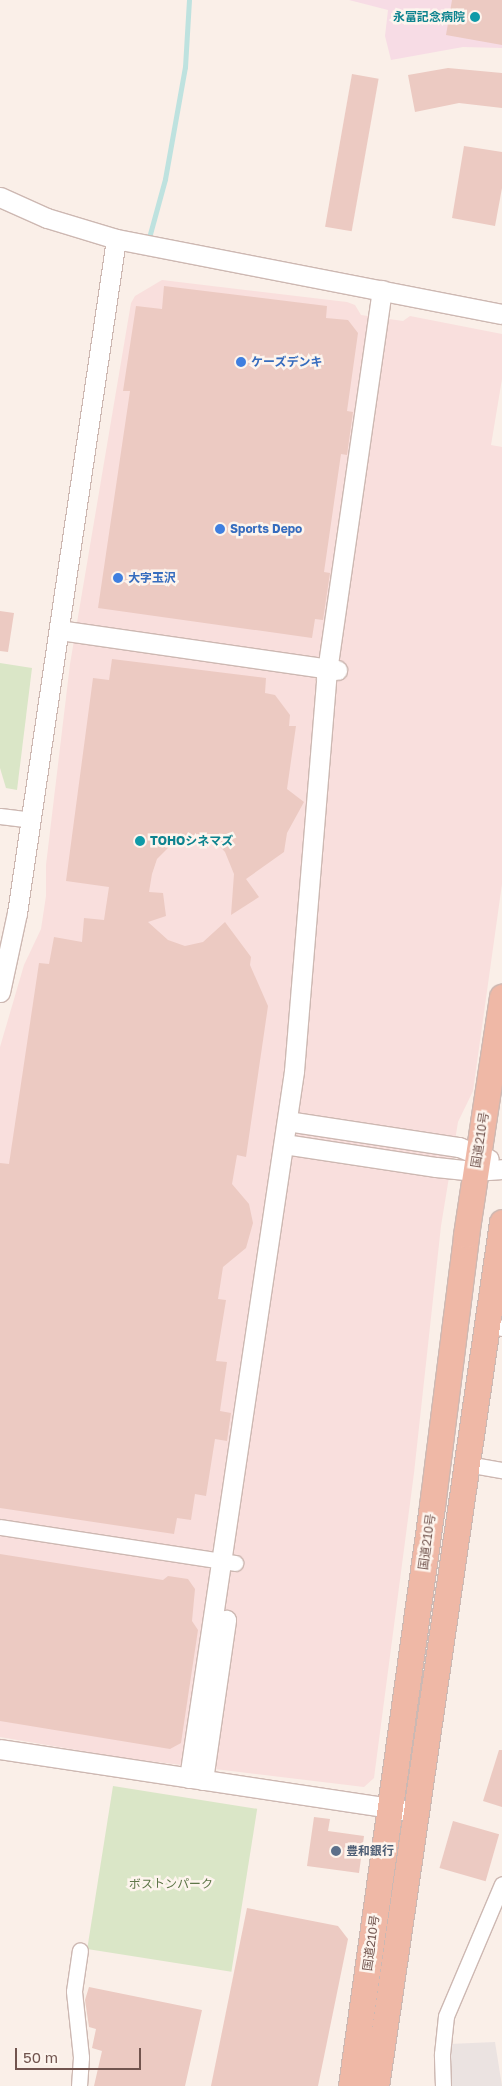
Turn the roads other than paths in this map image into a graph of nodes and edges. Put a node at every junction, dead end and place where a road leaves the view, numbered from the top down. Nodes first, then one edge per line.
1 (0, 197) edge
2 (116, 239) junction
3 (387, 291) junction
4 (502, 314) edge
5 (59, 630) junction
6 (332, 670) junction
7 (0, 816) edge
8 (31, 820) junction
9 (0, 992) edge
10 (502, 997) edge
11 (293, 1121) junction
12 (289, 1145) junction
13 (477, 1162) junction
14 (502, 1165) edge
15 (502, 1169) edge
16 (502, 1222) edge
17 (495, 1327) edge
18 (467, 1464) junction
19 (502, 1470) edge
20 (0, 1527) edge
21 (228, 1562) junction
22 (0, 1749) edge
23 (196, 1779) junction
24 (390, 1808) junction
25 (416, 1812) junction
26 (502, 1884) edge
27 (80, 1950) dead end
28 (79, 2086) edge
29 (351, 2086) edge
30 (376, 2086) edge
31 (444, 2086) edge

1 - 2 street
2 - 3 street
2 - 5 street
3 - 4 street
3 - 6 street
5 - 6 street
5 - 8 street
6 - 11 street
7 - 8 street
8 - 9 street
10 - 13 highway, 国道210号
11 - 12 street
11 - 13 street
12 - 13 street
12 - 21 street
13 - 14 street
13 - 15 street
13 - 24 highway, 国道210号
16 - 17 highway, 国道210号
17 - 18 highway, 国道210号
18 - 19 street
18 - 25 highway, 国道210号
20 - 21 street
21 - 23 street
22 - 23 street
23 - 24 street
24 - 25 street
24 - 29 highway, 国道210号
25 - 30 highway, 国道210号
26 - 31 street
27 - 28 street

